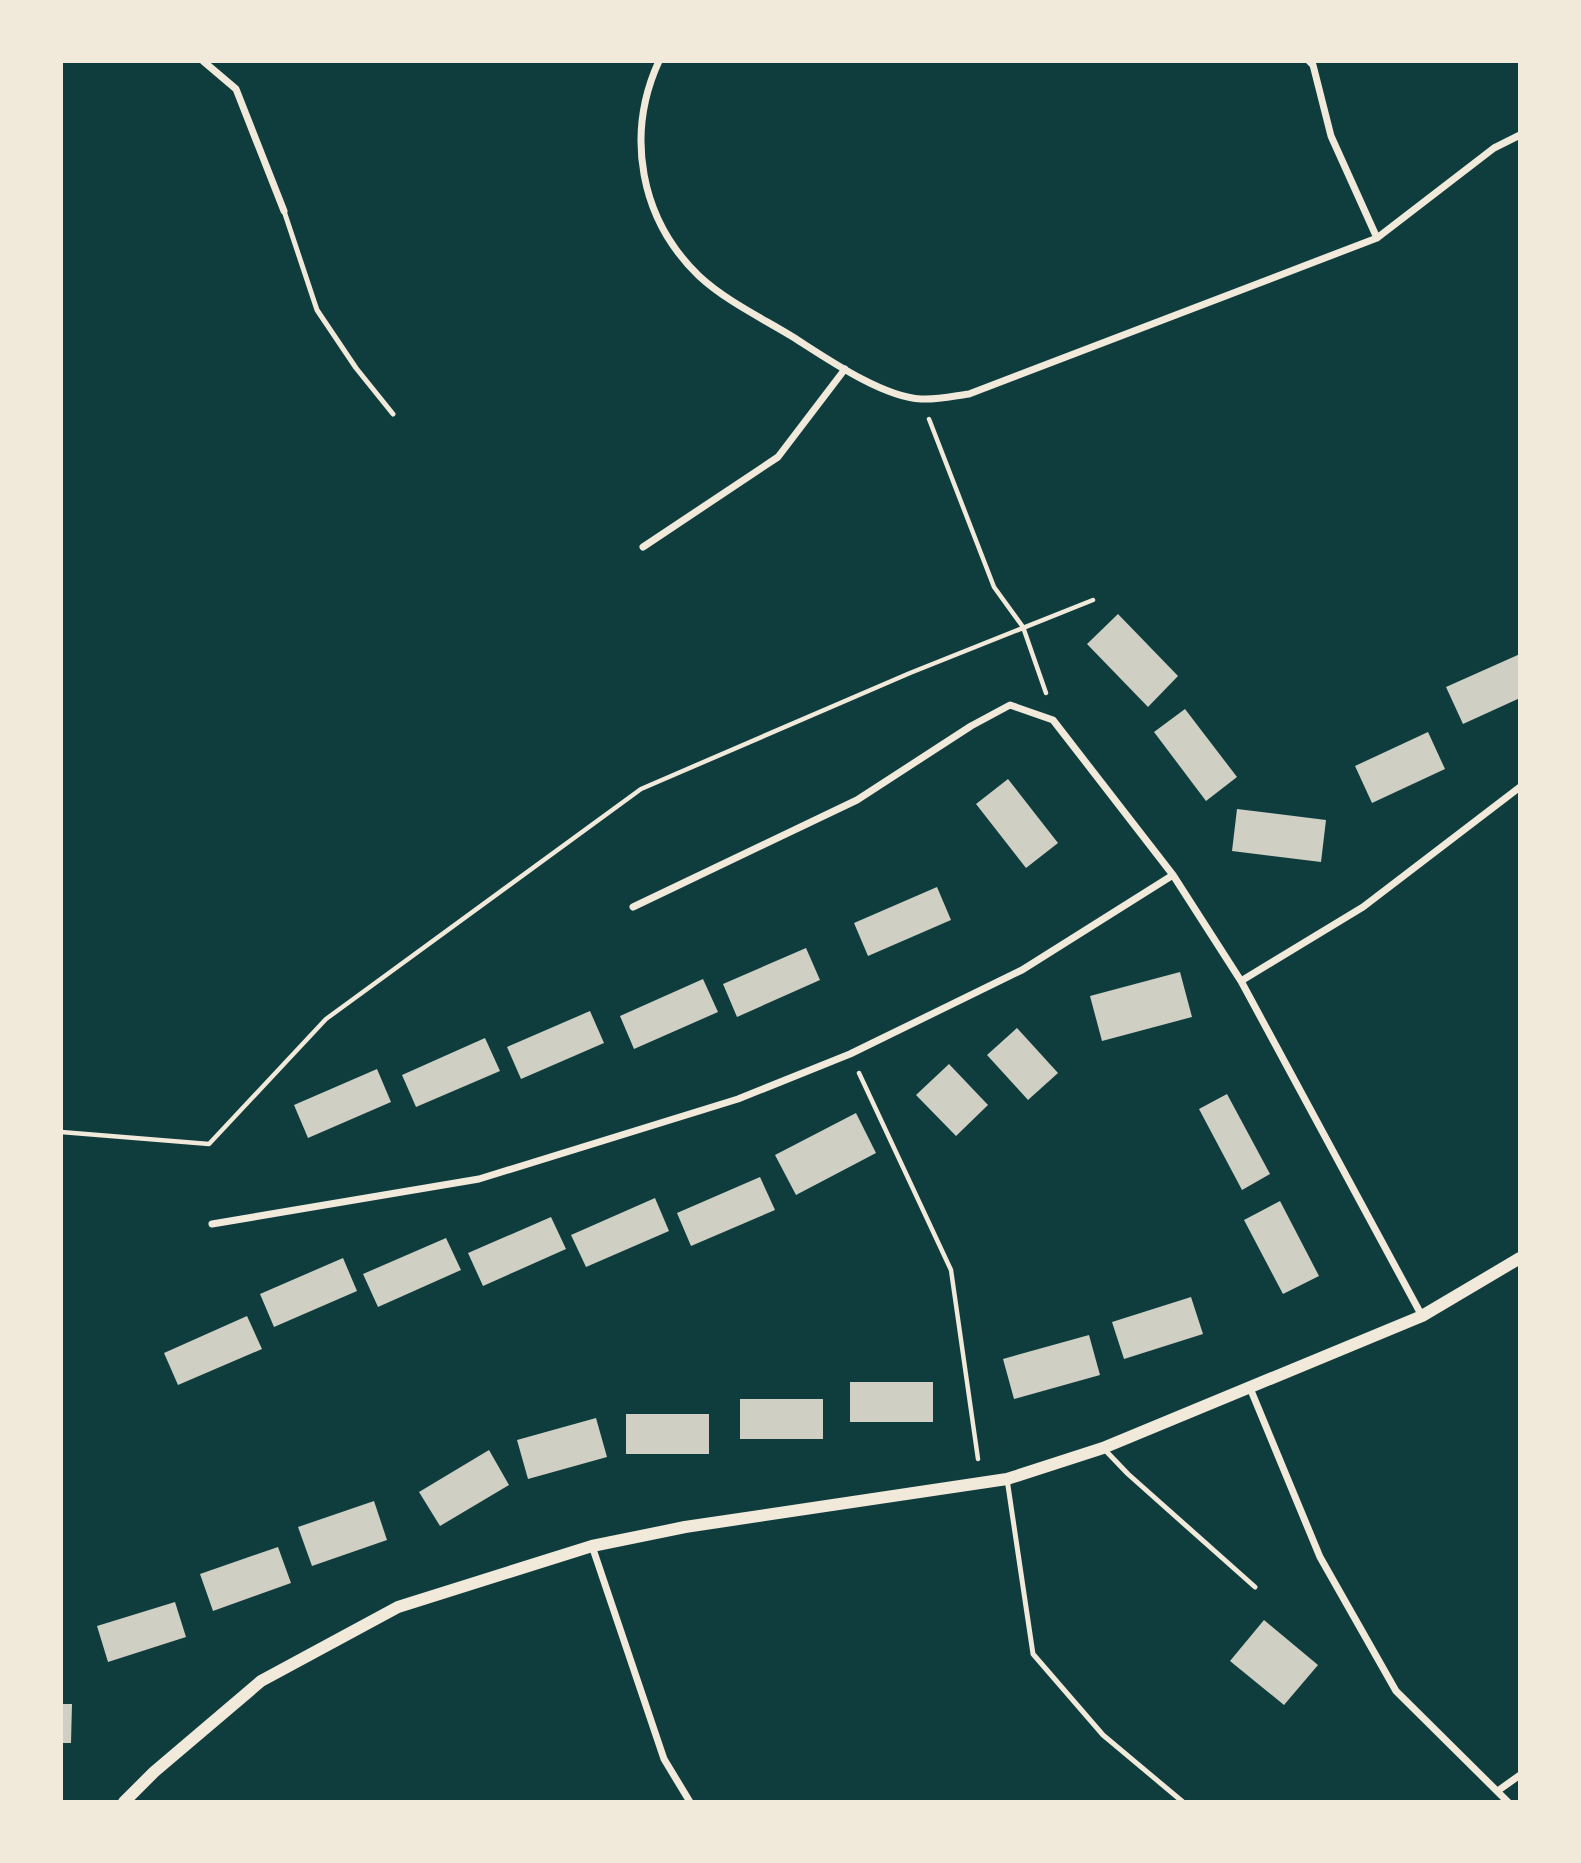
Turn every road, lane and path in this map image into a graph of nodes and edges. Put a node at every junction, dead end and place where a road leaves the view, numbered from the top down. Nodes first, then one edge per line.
1 (203, 61) edge
2 (659, 61) edge
3 (1309, 61) edge
4 (1520, 135) edge
5 (284, 211) joint
6 (1377, 238) junction
7 (845, 369) junction
8 (922, 399) junction
9 (393, 414) dead end
10 (643, 547) dead end
11 (1093, 600) dead end
12 (1023, 627) junction
13 (1053, 720) junction
14 (1520, 787) edge
15 (1174, 875) junction
16 (632, 907) dead end
17 (1241, 981) junction
18 (850, 1054) junction
19 (61, 1132) edge
20 (212, 1224) dead end
21 (1520, 1258) edge
22 (1422, 1316) junction
23 (1250, 1388) junction
24 (1103, 1448) junction
25 (1007, 1479) junction
26 (982, 1482) junction
27 (592, 1546) junction
28 (1255, 1587) dead end
29 (1520, 1775) edge
30 (1499, 1790) junction
31 (124, 1802) edge
32 (690, 1802) edge
33 (1183, 1802) edge
34 (1508, 1802) edge

1 - 5 street
2 - 7 street
3 - 6 street
4 - 6 street
5 - 9 lane
6 - 8 street
7 - 8 street
7 - 10 street
8 - 12 path
11 - 12 path
12 - 13 path
12 - 19 path
13 - 15 street
13 - 16 street
14 - 17 street
15 - 17 street
15 - 18 street
17 - 22 street
18 - 20 street
18 - 26 path
21 - 22 street
22 - 23 street
23 - 24 street
23 - 30 street
24 - 25 street
24 - 28 lane
25 - 26 street
25 - 33 lane
26 - 27 street
27 - 31 street
27 - 32 street
29 - 30 street
30 - 34 street

